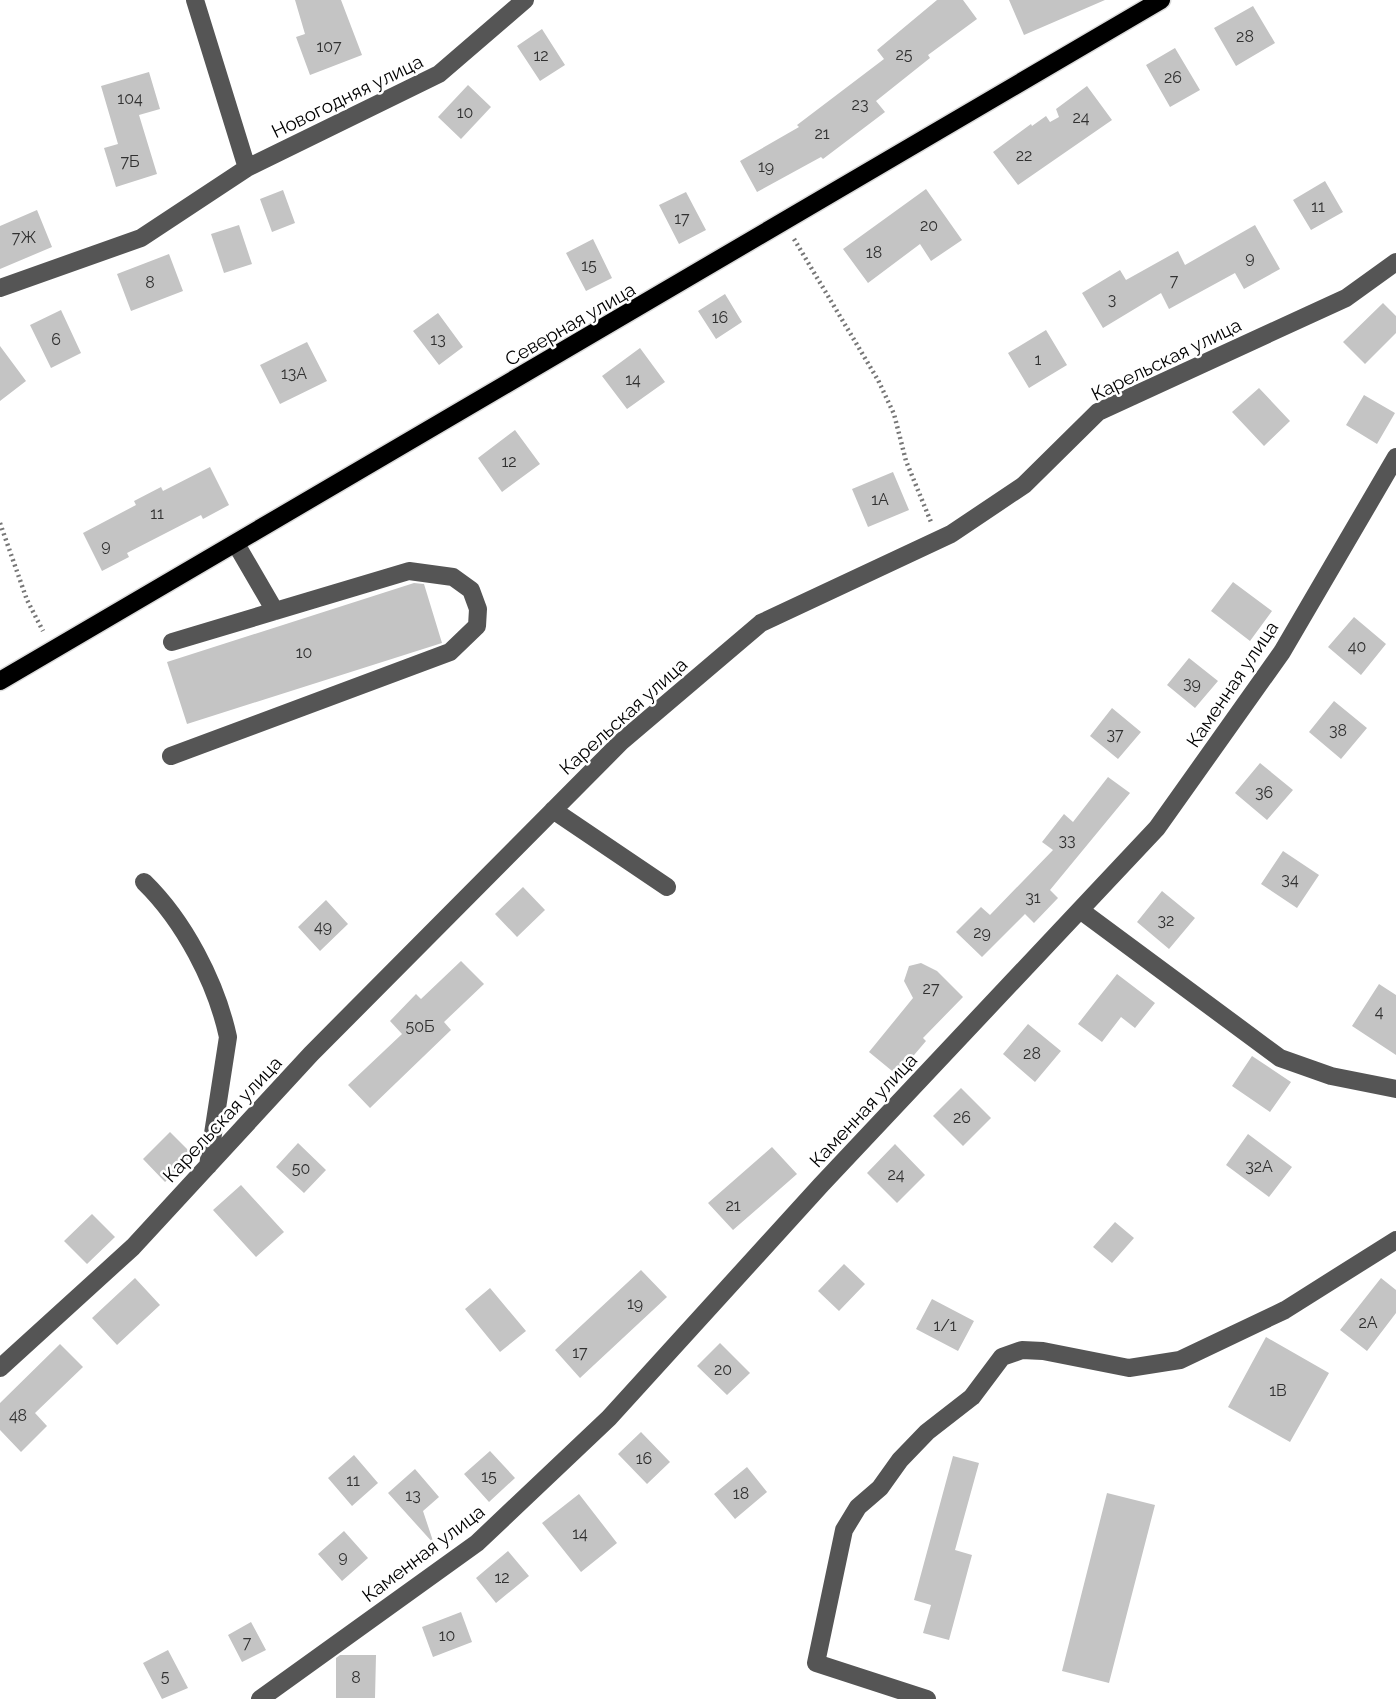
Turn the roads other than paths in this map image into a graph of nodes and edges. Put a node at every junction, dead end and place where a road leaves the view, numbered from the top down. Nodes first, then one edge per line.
1 (195, 0) edge
2 (525, 0) edge
3 (1161, 0) edge
4 (247, 168) junction
5 (1396, 262) edge
6 (0, 288) edge
7 (1396, 457) edge
8 (236, 544) junction
9 (275, 611) junction
10 (172, 642) dead end
11 (0, 681) edge
12 (171, 756) dead end
13 (553, 810) junction
14 (144, 881) dead end
15 (667, 887) dead end
16 (1080, 910) junction
17 (1396, 1089) edge
18 (208, 1166) junction
19 (1396, 1240) edge
20 (0, 1368) edge
21 (260, 1699) edge
22 (927, 1699) edge

1 - 4 street
2 - 4 street, Новогодняя улица
3 - 8 main road, Северная улица
4 - 6 street, Новогодняя улица
5 - 13 street, Карельская улица
7 - 16 street, Каменная улица
8 - 9 street
8 - 11 main road, Северная улица
9 - 10 street
9 - 12 street
13 - 15 street
13 - 18 street, Карельская улица
14 - 18 street
16 - 17 street
16 - 21 street, Каменная улица
18 - 20 street, Карельская улица
19 - 22 street

